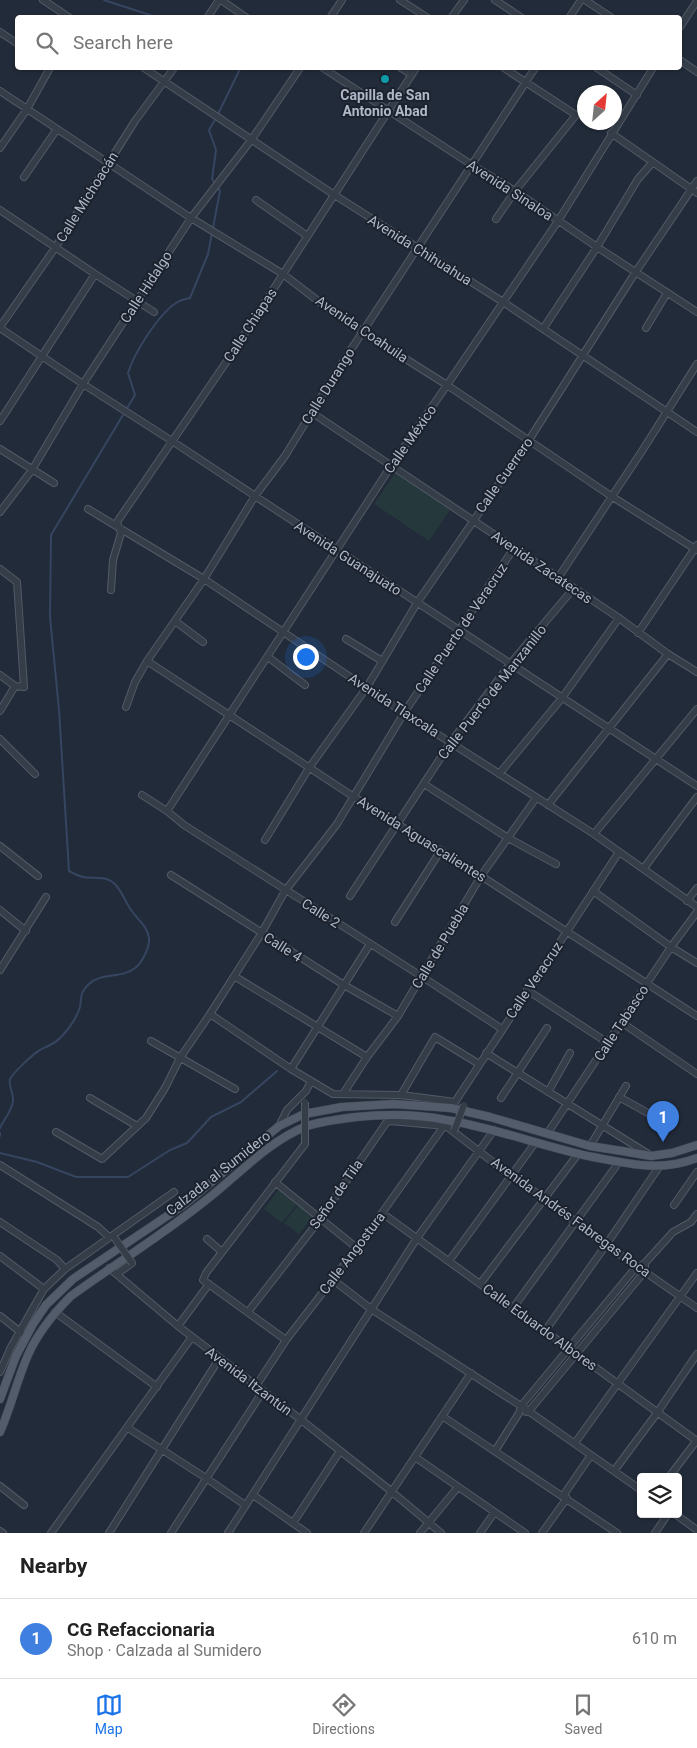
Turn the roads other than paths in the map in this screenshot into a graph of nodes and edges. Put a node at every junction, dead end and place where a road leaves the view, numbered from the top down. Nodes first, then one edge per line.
1 (43, 0) edge
2 (220, 0) edge
3 (342, 0) edge
4 (400, 0) edge
5 (464, 0) edge
6 (495, 0) edge
7 (581, 0) edge
8 (585, 0) edge
9 (697, 1) edge
10 (66, 15) edge
11 (209, 15) edge
12 (242, 15) edge
13 (332, 15) edge
14 (423, 15) edge
15 (453, 15) edge
16 (518, 15) edge
17 (571, 15) edge
18 (608, 15) edge
19 (682, 24) edge
20 (0, 32) edge
21 (15, 42) edge
22 (682, 61) edge
23 (49, 70) edge
24 (147, 70) edge
25 (173, 70) edge
26 (299, 70) edge
27 (326, 70) edge
28 (405, 70) edge
29 (414, 70) edge
30 (507, 70) edge
31 (534, 70) edge
32 (600, 70) edge
33 (652, 70) edge
34 (697, 72) edge
35 (411, 74) junction
36 (165, 82) junction
37 (526, 82) junction
38 (0, 91) edge
39 (637, 95) junction
40 (27, 109) junction
41 (389, 111) junction
42 (57, 129) junction
43 (611, 133) junction
44 (252, 139) junction
45 (0, 148) edge
46 (108, 163) junction
47 (652, 163) junction
48 (472, 165) junction
49 (24, 177) dead end
50 (697, 181) edge
51 (515, 191) junction
52 (694, 191) edge
53 (333, 194) junction
54 (256, 200) dead end
55 (0, 210) edge
56 (191, 218) junction
57 (496, 219) dead end
58 (558, 221) junction
59 (306, 235) junction
60 (55, 248) junction
61 (417, 248) junction
62 (597, 248) junction
63 (635, 273) junction
64 (95, 274) junction
65 (283, 274) junction
66 (667, 293) junction
67 (137, 301) junction
68 (503, 302) junction
69 (154, 312) dead end
70 (697, 312) edge
71 (0, 328) edge
72 (646, 328) dead end
73 (543, 329) junction
74 (363, 332) junction
75 (41, 356) junction
76 (583, 357) junction
77 (696, 367) edge
78 (82, 384) junction
79 (448, 385) junction
80 (311, 412) junction
81 (667, 412) junction
82 (0, 421) edge
83 (697, 432) edge
84 (529, 440) junction
85 (172, 441) junction
86 (0, 449) edge
87 (391, 466) junction
88 (32, 470) junction
89 (54, 483) dead end
90 (255, 496) junction
91 (611, 496) junction
92 (88, 509) dead end
93 (0, 512) edge
94 (473, 520) junction
95 (119, 527) junction
96 (514, 548) junction
97 (696, 548) edge
98 (337, 550) junction
99 (0, 569) edge
100 (558, 578) junction
101 (204, 579) junction
102 (573, 589) junction
103 (111, 590) dead end
104 (417, 602) junction
105 (619, 618) junction
106 (175, 621) junction
107 (459, 630) junction
108 (284, 632) junction
109 (638, 633) junction
110 (346, 640) dead end
111 (203, 642) dead end
112 (668, 654) junction
113 (268, 657) junction
114 (147, 661) junction
115 (382, 661) junction
116 (510, 664) junction
117 (697, 672) edge
118 (0, 676) edge
119 (305, 685) dead end
120 (15, 686) junction
121 (367, 687) junction
122 (562, 698) junction
123 (126, 707) dead end
124 (697, 709) edge
125 (0, 711) edge
126 (404, 713) junction
127 (230, 715) junction
128 (609, 728) junction
129 (0, 739) edge
130 (451, 742) junction
131 (656, 759) junction
132 (309, 768) junction
133 (35, 774) dead end
134 (499, 774) junction
135 (424, 784) junction
136 (697, 786) edge
137 (142, 795) dead end
138 (354, 797) junction
139 (697, 797) edge
140 (536, 798) junction
141 (548, 806) junction
142 (167, 811) junction
143 (399, 824) junction
144 (594, 834) junction
145 (508, 838) junction
146 (265, 840) dead end
147 (0, 846) edge
148 (441, 850) junction
149 (619, 852) junction
150 (556, 864) dead end
151 (644, 868) junction
152 (38, 876) dead end
153 (171, 876) dead end
154 (482, 876) junction
155 (697, 888) edge
156 (285, 891) junction
157 (593, 891) junction
158 (350, 896) dead end
159 (46, 897) dead end
160 (687, 901) junction
161 (697, 907) edge
162 (0, 910) edge
163 (697, 912) edge
164 (395, 922) dead end
165 (567, 931) junction
166 (26, 932) junction
167 (261, 934) junction
168 (370, 944) junction
169 (671, 947) junction
170 (697, 963) edge
171 (0, 970) edge
172 (234, 976) junction
173 (421, 976) junction
174 (647, 984) junction
175 (344, 985) junction
176 (528, 990) junction
177 (210, 1014) junction
178 (398, 1016) junction
179 (697, 1016) edge
180 (620, 1022) junction
181 (317, 1027) junction
182 (547, 1028) dead end
183 (502, 1029) junction
184 (151, 1041) dead end
185 (608, 1043) junction
186 (486, 1053) junction
187 (570, 1053) dead end
188 (367, 1057) junction
189 (180, 1058) junction
190 (479, 1064) junction
191 (291, 1069) junction
192 (518, 1074) junction
193 (697, 1074) edge
194 (311, 1081) junction
195 (626, 1086) dead end
196 (234, 1089) dead end
197 (306, 1091) junction
198 (548, 1092) junction
199 (343, 1094) junction
200 (401, 1095) junction
201 (619, 1097) junction
202 (90, 1098) dead end
203 (501, 1098) dead end
204 (454, 1103) junction
205 (568, 1104) junction
206 (446, 1123) junction
207 (602, 1124) junction
208 (668, 1124) dead end
209 (137, 1126) junction
210 (279, 1126) junction
211 (494, 1130) junction
212 (454, 1131) junction
213 (56, 1132) dead end
214 (547, 1134) junction
215 (535, 1143) junction
216 (697, 1145) edge
217 (590, 1146) junction
218 (479, 1152) junction
219 (578, 1154) junction
220 (652, 1156) junction
221 (697, 1158) edge
222 (618, 1162) junction
223 (0, 1165) edge
224 (659, 1167) junction
225 (697, 1172) edge
226 (510, 1175) junction
227 (275, 1182) junction
228 (174, 1192) dead end
229 (544, 1198) junction
230 (674, 1205) dead end
231 (382, 1213) junction
232 (697, 1214) edge
233 (321, 1218) junction
234 (575, 1221) junction
235 (0, 1222) edge
236 (694, 1224) edge
237 (112, 1236) junction
238 (417, 1238) junction
239 (208, 1240) dead end
240 (606, 1245) junction
241 (357, 1248) junction
242 (222, 1252) junction
243 (0, 1256) edge
244 (449, 1261) junction
245 (645, 1263) junction
246 (637, 1266) junction
247 (109, 1268) junction
248 (65, 1269) junction
249 (645, 1271) junction
250 (697, 1273) edge
251 (117, 1274) junction
252 (332, 1279) junction
253 (206, 1282) junction
254 (480, 1284) junction
255 (44, 1289) junction
256 (681, 1296) junction
257 (371, 1308) junction
258 (513, 1308) junction
259 (697, 1308) edge
260 (55, 1312) junction
261 (248, 1312) junction
262 (0, 1316) edge
263 (178, 1326) junction
264 (545, 1331) junction
265 (23, 1334) junction
266 (192, 1337) junction
267 (286, 1340) junction
268 (569, 1349) junction
269 (576, 1354) junction
270 (697, 1354) edge
271 (219, 1359) junction
272 (0, 1372) edge
273 (471, 1373) junction
274 (3, 1379) edge
275 (617, 1383) junction
276 (256, 1386) junction
277 (157, 1387) junction
278 (263, 1391) junction
279 (0, 1399) edge
280 (521, 1406) junction
281 (529, 1411) junction
282 (657, 1412) junction
283 (519, 1413) junction
284 (442, 1416) junction
285 (300, 1419) junction
286 (128, 1428) junction
287 (0, 1432) edge
288 (697, 1441) edge
289 (574, 1443) junction
290 (161, 1449) junction
291 (494, 1450) junction
292 (340, 1451) junction
293 (591, 1455) junction
294 (414, 1458) junction
295 (614, 1471) junction
296 (672, 1473) edge
297 (206, 1478) junction
298 (0, 1486) edge
299 (458, 1487) junction
300 (637, 1487) edge
301 (391, 1491) junction
302 (253, 1495) junction
303 (565, 1497) junction
304 (24, 1505) dead end
305 (245, 1505) junction
306 (494, 1512) junction
307 (665, 1518) edge
308 (681, 1518) edge
309 (429, 1523) junction
310 (293, 1524) junction
311 (696, 1528) edge
312 (51, 1533) edge
313 (109, 1533) edge
314 (171, 1533) edge
315 (228, 1533) edge
316 (307, 1533) edge
317 (364, 1533) edge
318 (420, 1533) edge
319 (441, 1533) edge
320 (480, 1533) edge
321 (525, 1533) edge
322 (542, 1533) edge
323 (617, 1533) edge
324 (655, 1533) edge

1 - 10 street
2 - 11 street
2 - 12 street
3 - 13 street
4 - 14 street
5 - 15 street
6 - 16 street
7 - 17 street
8 - 18 street
9 - 19 street
20 - 21 street
22 - 34 street
23 - 40 street
24 - 36 street, Avenida Chihuahua
25 - 36 street, Calle Michoacán
26 - 44 street, Calle Hidalgo
27 - 41 street, Avenida Sinaloa
28 - 35 street
29 - 35 street, Calle Chiapas
30 - 37 street
31 - 37 street, Calle Durango
32 - 39 street
33 - 39 street, Calle México
35 - 41 street, Calle Chiapas
36 - 44 street, Avenida Chihuahua
36 - 46 street, Calle Michoacán
37 - 48 street, Calle Durango
37 - 51 street
38 - 40 street, Avenida Coahuila
39 - 43 street, Calle México
40 - 42 street, Avenida Coahuila
40 - 45 street
41 - 48 street, Avenida Sinaloa
41 - 53 street, Calle Chiapas
42 - 46 street, Avenida Coahuila
42 - 49 street
43 - 47 street
43 - 58 street, Calle México
44 - 53 street, Avenida Chihuahua
44 - 56 street, Calle Hidalgo
46 - 56 street, Avenida Coahuila
46 - 60 street, Calle Michoacán
47 - 52 street
47 - 62 street
48 - 51 street, Avenida Sinaloa
48 - 61 street, Calle Durango
50 - 52 street, Calle Guerrero
51 - 57 street
51 - 58 street, Avenida Sinaloa
52 - 63 street, Calle Guerrero
53 - 59 street, Calle Chiapas
53 - 61 street, Avenida Chihuahua
54 - 59 street
55 - 60 street
56 - 65 street, Avenida Coahuila
56 - 67 street, Calle Hidalgo
58 - 62 street, Avenida Sinaloa
58 - 68 street, Calle México
59 - 65 street, Calle Chiapas
60 - 64 street
60 - 71 street, Calle Michoacán
61 - 68 street, Avenida Chihuahua
61 - 74 street, Calle Durango
62 - 63 street, Avenida Sinaloa
62 - 73 street
63 - 66 street, Avenida Sinaloa
63 - 76 street, Calle Guerrero
64 - 67 street
64 - 75 street
65 - 74 street, Avenida Coahuila
65 - 85 street, Calle Chiapas
66 - 70 street, Avenida Sinaloa
66 - 72 street
67 - 69 street
67 - 78 street, Calle Hidalgo
68 - 73 street, Avenida Chihuahua
68 - 79 street, Calle México
71 - 75 street, Avenida Guanajuato
73 - 76 street, Avenida Chihuahua
74 - 79 street, Avenida Coahuila
74 - 80 street, Calle Durango
75 - 78 street, Avenida Guanajuato
75 - 82 street
76 - 81 street, Avenida Chihuahua
76 - 84 street, Calle Guerrero
77 - 81 street
78 - 85 street, Avenida Guanajuato
78 - 88 street, Calle Hidalgo
79 - 84 street, Avenida Coahuila
79 - 87 street, Calle México
80 - 87 street, Avenida Zacatecas
80 - 90 street, Calle Durango
81 - 83 street, Avenida Chihuahua
81 - 91 street
84 - 91 street, Avenida Coahuila
84 - 94 street, Calle Guerrero
85 - 90 street, Avenida Guanajuato
85 - 95 street, Calle Chiapas
86 - 88 street
87 - 94 street, Avenida Zacatecas
87 - 98 street, Calle México
88 - 89 street
88 - 93 street, Calle Hidalgo
90 - 98 street, Avenida Guanajuato
90 - 101 street, Calle Durango
91 - 97 street, Avenida Coahuila
91 - 100 street
92 - 95 street, Avenida Tlaxcala
94 - 96 street, Avenida Zacatecas
94 - 104 street, Calle Guerrero
95 - 101 street, Avenida Tlaxcala
95 - 103 street, Calle Chiapas
96 - 100 street, Avenida Zacatecas
96 - 107 street, Calle Puerto de Veracruz
97 - 109 street
98 - 104 street, Avenida Guanajuato
98 - 108 street, Calle México
99 - 120 street
100 - 102 street, Avenida Zacatecas
101 - 106 street, Calle Durango
101 - 108 street, Avenida Tlaxcala
102 - 105 street, Avenida Zacatecas
102 - 116 street, Calle Puerto de Manzanillo
104 - 107 street, Avenida Guanajuato
104 - 115 street, Calle Guerrero
105 - 109 street, Avenida Zacatecas
105 - 122 street
106 - 111 street
106 - 114 street, Calle Durango
107 - 116 street, Avenida Guanajuato
107 - 126 street, Calle Puerto de Veracruz
108 - 113 street, Calle México
108 - 121 street, Avenida Tlaxcala
109 - 112 street, Avenida Zacatecas
110 - 115 street
112 - 117 street, Avenida Zacatecas
112 - 128 street
113 - 119 street
113 - 127 street, Calle México
114 - 123 street, Calle Durango
114 - 127 street, Avenida Aguascalientes
115 - 121 street, Calle Guerrero
116 - 122 street, Avenida Guanajuato
116 - 130 street, Calle Puerto de Manzanillo
118 - 120 street
120 - 125 street
121 - 126 street, Avenida Tlaxcala
121 - 132 street, Calle Guerrero
122 - 128 street, Avenida Guanajuato
122 - 134 street
124 - 131 street
126 - 130 street, Avenida Tlaxcala
126 - 138 street, Calle Puerto de Veracruz
127 - 132 street, Avenida Aguascalientes
127 - 142 street, Calle México
128 - 131 street, Avenida Guanajuato
128 - 141 street
129 - 133 street
130 - 134 street, Avenida Tlaxcala
130 - 135 street, Calle Puerto de Manzanillo
131 - 136 street, Avenida Guanajuato
131 - 144 street
132 - 138 street, Avenida Aguascalientes
132 - 146 street, Calle Guerrero
134 - 140 street, Avenida Tlaxcala
135 - 143 street, Calle Puerto de Manzanillo
135 - 145 street
137 - 142 street, Calle 2
138 - 143 street, Avenida Aguascalientes
138 - 156 street, Calle Puerto de Veracruz
139 - 151 street
140 - 141 street, Avenida Tlaxcala
140 - 145 street, Calle de Puebla
141 - 144 street, Avenida Tlaxcala
142 - 156 street, Calle 2
143 - 148 street, Avenida Aguascalientes
143 - 158 street, Calle Puerto de Manzanillo
144 - 149 street, Avenida Tlaxcala
145 - 150 street
145 - 154 street, Calle de Puebla
147 - 152 street
148 - 154 street, Avenida Aguascalientes
148 - 164 street
149 - 151 street, Avenida Tlaxcala
149 - 157 street, Calle Veracruz
151 - 160 street, Avenida Tlaxcala
153 - 167 street, Calle 4
154 - 165 street, Avenida Aguascalientes
154 - 173 street, Calle de Puebla
155 - 160 street
156 - 167 street, Calle Puerto de Veracruz
156 - 168 street, Calle 2
157 - 165 street, Calle Veracruz
157 - 169 street
159 - 166 street
160 - 161 street, Avenida Tlaxcala
162 - 166 street
163 - 169 street, Calle Tabasco
165 - 174 street, Avenida Aguascalientes
165 - 176 street, Calle Veracruz
166 - 171 street
167 - 172 street, Calle Puerto de Veracruz
167 - 175 street, Calle 4
168 - 173 street, Calle 2
168 - 175 street
169 - 170 street
169 - 174 street, Calle Tabasco
172 - 177 street, Calle Puerto de Veracruz
172 - 181 street
173 - 178 street, Calle de Puebla
173 - 183 street, Calle 2
174 - 179 street, Avenida Aguascalientes
174 - 180 street, Calle Tabasco
175 - 178 street, Calle 4
175 - 181 street
176 - 183 street, Calle Veracruz
176 - 185 street
177 - 189 street, Calle Puerto de Veracruz
177 - 191 street
178 - 188 street, Calle de Puebla
180 - 185 street, Calle Tabasco
180 - 193 street
181 - 188 street
181 - 191 street
182 - 192 street
183 - 186 street, Calle Veracruz
184 - 189 street
185 - 205 street, Calle Tabasco
186 - 190 street, Calle Veracruz
186 - 192 street
187 - 198 street
188 - 199 street, Calle de Puebla
189 - 196 street
189 - 209 street, Calle Puerto de Veracruz
190 - 200 street
190 - 204 street, Calle Veracruz
191 - 194 street
192 - 198 street
192 - 203 street
194 - 197 street
194 - 199 street
195 - 201 street
197 - 210 street
197 - 227 street, bridge
198 - 205 street
199 - 200 street
200 - 204 street
201 - 207 street
201 - 208 street
202 - 209 street
204 - 210 main road, Calzada al Sumidero
204 - 212 street, bridge
204 - 214 main road, Calzada al Sumidero
205 - 207 street
205 - 214 street, Calle Tabasco
206 - 211 main road, Calzada al Sumidero
206 - 212 street, Avenida Andrés Fabregas Roca
206 - 231 street, Calle Angostura
206 - 233 street, Señor de Tila
206 - 247 main road, Calzada al Sumidero
207 - 217 street
207 - 220 street
209 - 213 street, Calle Puerto de Veracruz
210 - 265 main road, Calzada al Sumidero
211 - 215 main road, Calzada al Sumidero
211 - 218 street
212 - 218 street, Avenida Andrés Fabregas Roca
214 - 217 main road, Calzada al Sumidero
215 - 219 main road, Calzada al Sumidero
215 - 226 street
216 - 220 main road, Calzada al Sumidero
217 - 220 main road, Calzada al Sumidero
218 - 226 street, Avenida Andrés Fabregas Roca
218 - 238 street
219 - 222 main road, Calzada al Sumidero
219 - 229 street
221 - 224 main road, Calzada al Sumidero
222 - 224 main road, Calzada al Sumidero
222 - 234 street
223 - 237 street
224 - 240 street
225 - 230 street
226 - 229 street, Avenida Andrés Fabregas Roca
226 - 244 street
227 - 233 street
227 - 242 street
228 - 237 street
229 - 234 street, Avenida Andrés Fabregas Roca
229 - 254 street
231 - 238 street, Calle Eduardo Albores
231 - 241 street, Calle Angostura
232 - 236 street
233 - 241 street
233 - 261 street, Señor de Tila
234 - 240 street, Avenida Andrés Fabregas Roca
234 - 258 street
235 - 248 street
236 - 245 street
237 - 248 street
237 - 251 street, bridge
238 - 244 street, Calle Eduardo Albores
238 - 257 street
239 - 242 street
240 - 246 street, Avenida Andrés Fabregas Roca
240 - 264 street
241 - 252 street, Calle Angostura
242 - 253 street
243 - 255 street
244 - 254 street, Calle Eduardo Albores
245 - 246 street
245 - 249 street
246 - 249 street, Avenida Andrés Fabregas Roca
246 - 268 street
247 - 251 street, Avenida Itzantún
247 - 260 main road, Calzada al Sumidero
248 - 255 street
249 - 256 street, Avenida Andrés Fabregas Roca
249 - 269 street
250 - 256 street
251 - 263 street, Avenida Itzantún
252 - 257 street
252 - 267 street, Calle Angostura
253 - 261 street
253 - 263 street
254 - 258 street, Calle Eduardo Albores
255 - 265 street
256 - 259 street, Avenida Andrés Fabregas Roca
256 - 275 street
257 - 273 street
257 - 285 street
258 - 264 street, Calle Eduardo Albores
260 - 277 street
260 - 287 main road, Calzada al Sumidero
261 - 267 street
262 - 265 street
263 - 266 street, Avenida Itzantún
264 - 268 street, Calle Eduardo Albores
265 - 272 street
265 - 274 main road, Calzada al Sumidero
266 - 271 street, Avenida Itzantún
266 - 277 street
267 - 276 street, Calle Angostura
268 - 269 street, Calle Eduardo Albores
268 - 280 street
269 - 275 street, Calle Eduardo Albores
269 - 281 street
270 - 282 street
271 - 276 street, Avenida Itzantún
271 - 290 street
273 - 280 street
273 - 284 street
274 - 279 main road, Calzada al Sumidero
275 - 282 street, Calle Eduardo Albores
275 - 289 street
276 - 278 street, Avenida Itzantún
277 - 286 street
278 - 285 street, Avenida Itzantún
278 - 297 street
280 - 281 street
280 - 283 street
281 - 283 street
281 - 289 street
282 - 288 street, Calle Eduardo Albores
282 - 295 street
283 - 291 street
284 - 291 street
284 - 294 street
285 - 292 street, Avenida Itzantún
285 - 302 street
286 - 290 street
286 - 312 street
288 - 296 street
289 - 293 street
290 - 297 street
290 - 313 street
291 - 303 street
292 - 301 street, Avenida Itzantún
292 - 310 street
293 - 295 street
293 - 303 street
294 - 299 street
294 - 301 street
295 - 300 street
297 - 305 street
297 - 314 street
298 - 304 street
299 - 306 street
299 - 309 street
301 - 309 street, Avenida Itzantún
301 - 317 street
302 - 305 street
302 - 310 street
303 - 322 street
303 - 323 street
305 - 315 street
306 - 320 street
306 - 321 street
307 - 324 street
308 - 311 street
309 - 318 street
309 - 319 street, Avenida Itzantún
310 - 316 street

